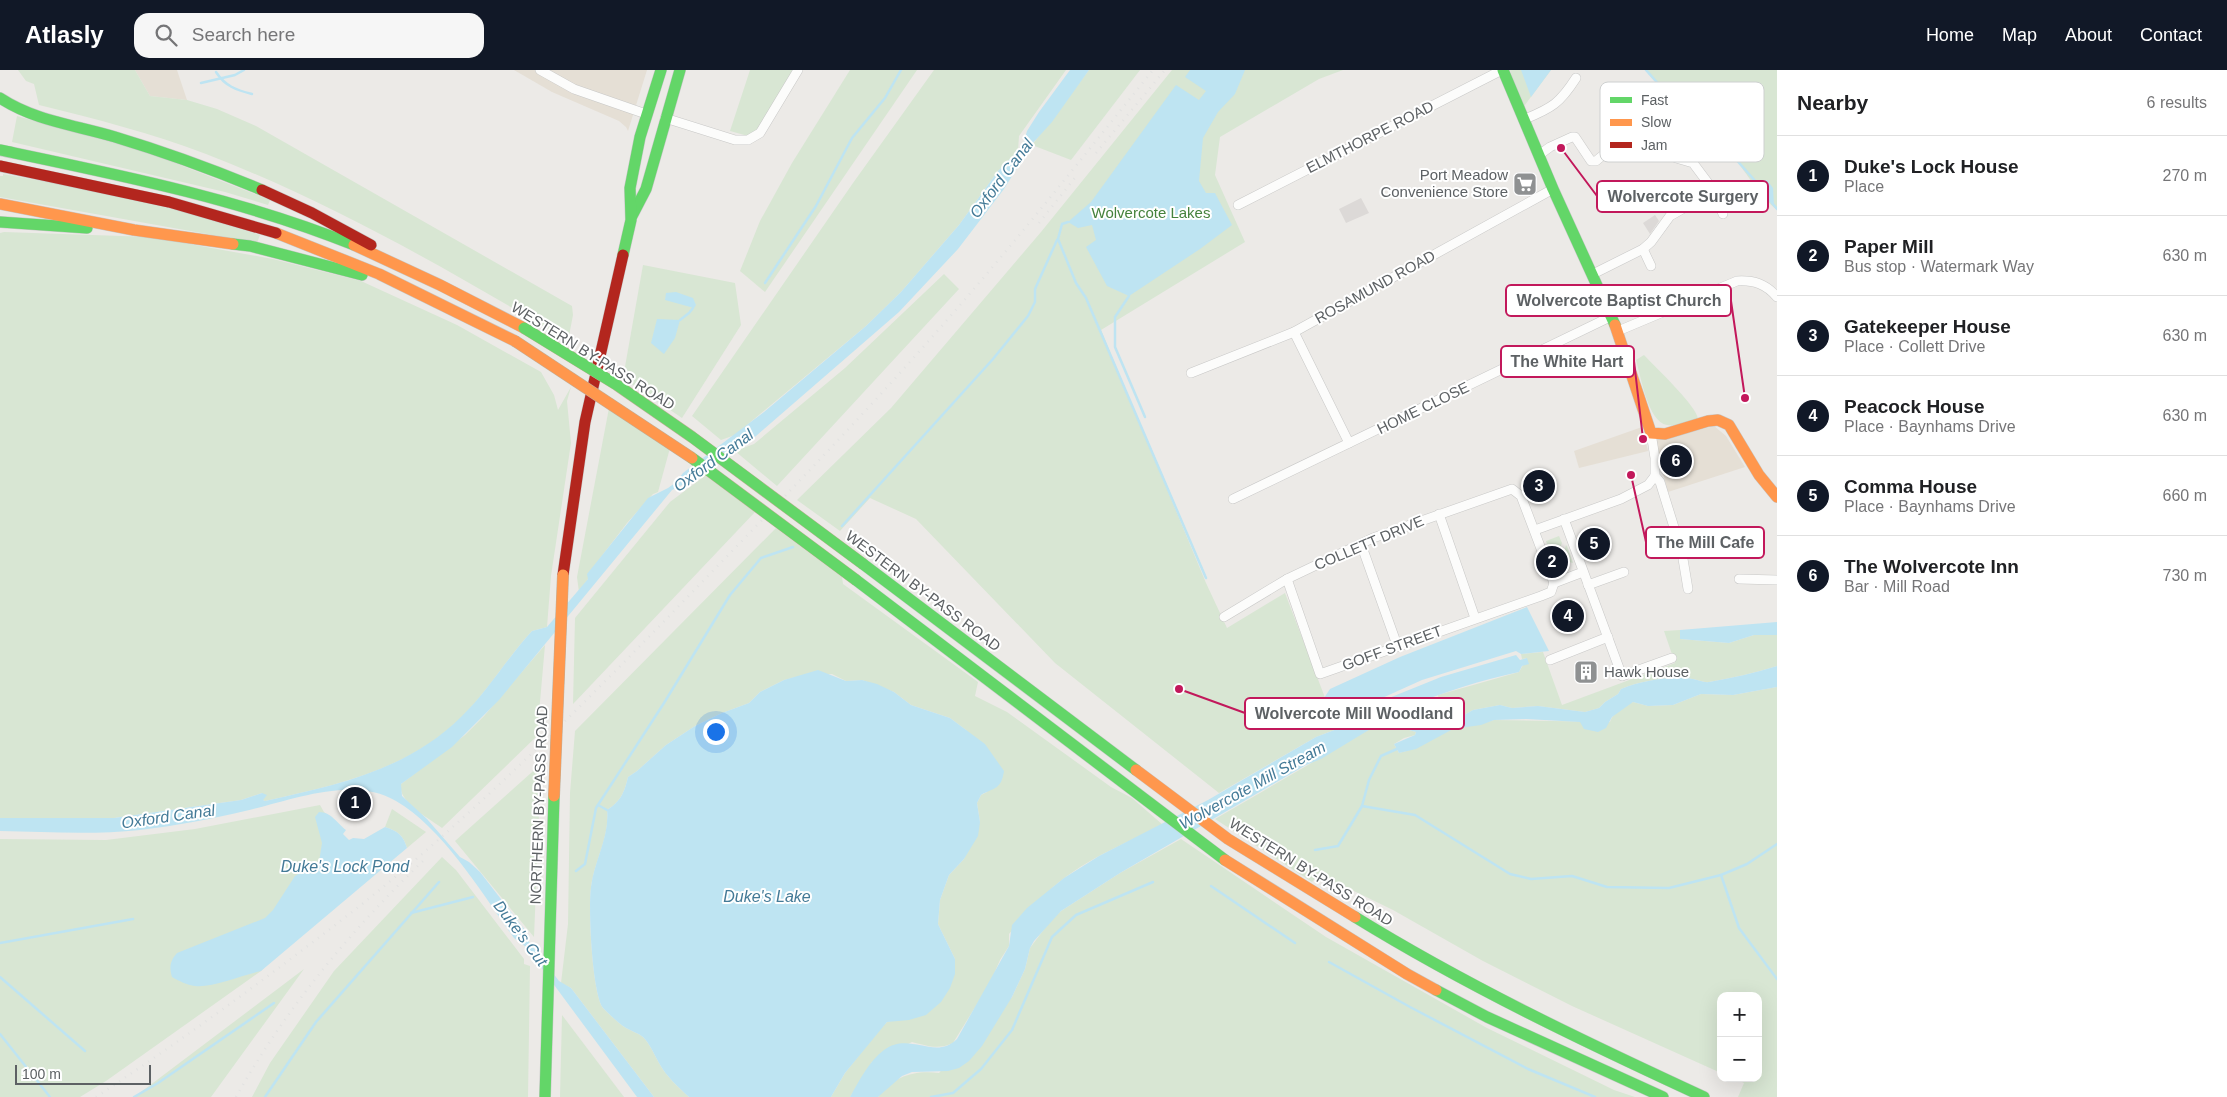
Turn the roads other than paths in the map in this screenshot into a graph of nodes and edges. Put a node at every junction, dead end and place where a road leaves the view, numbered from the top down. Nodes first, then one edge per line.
1 (540, 70) edge
2 (661, 70) edge
3 (680, 70) edge
4 (798, 70) edge
5 (1503, 70) edge
6 (1576, 78) dead end
7 (0, 98) edge
8 (646, 114) junction
9 (665, 118) junction
10 (1525, 119) junction
11 (0, 150) edge
12 (1539, 155) junction
13 (1600, 157) edge
14 (1690, 162) edge
15 (0, 166) edge
16 (1553, 189) junction
17 (1714, 191) junction
18 (0, 204) edge
19 (1238, 205) dead end
20 (1723, 214) dead end
21 (631, 220) junction
22 (0, 222) edge
23 (134, 230) junction
24 (1643, 249) junction
25 (1651, 266) dead end
26 (420, 274) junction
27 (1594, 274) junction
28 (410, 288) junction
29 (1777, 298) edge
30 (1612, 316) junction
31 (1618, 331) junction
32 (1294, 332) junction
33 (1191, 373) dead end
34 (1651, 433) junction
35 (1349, 443) junction
36 (1655, 476) junction
37 (1777, 497) edge
38 (1233, 499) dead end
39 (1439, 514) junction
40 (1564, 519) junction
41 (1535, 530) junction
42 (1361, 544) junction
43 (1583, 572) junction
44 (1624, 572) dead end
45 (1286, 579) junction
46 (1739, 579) dead end
47 (1777, 580) edge
48 (1554, 583) junction
49 (1588, 585) junction
50 (1688, 589) dead end
51 (1224, 617) dead end
52 (1475, 618) junction
53 (1608, 637) junction
54 (1397, 645) junction
55 (1672, 658) dead end
56 (1550, 660) dead end
57 (545, 1097) edge
58 (1663, 1097) edge
59 (1704, 1097) edge

1 - 8 street
2 - 8 main road
3 - 9 main road
4 - 9 street
5 - 10 main road
5 - 19 street, ELMTHORPE ROAD
6 - 10 street
7 - 26 main road
8 - 9 main road
8 - 21 main road
9 - 21 main road
10 - 12 main road
11 - 26 main road, WESTERN BY-PASS ROAD
12 - 13 street
12 - 16 main road
14 - 17 street
15 - 28 main road, WESTERN BY-PASS ROAD
16 - 27 main road
16 - 32 street, ROSAMUND ROAD
17 - 20 street
17 - 24 street
18 - 23 main road
21 - 57 main road, NORTHERN BY-PASS ROAD, bridge
22 - 23 main road
23 - 28 main road
24 - 25 street
24 - 27 street
26 - 59 main road, WESTERN BY-PASS ROAD, bridge
27 - 30 main road
28 - 58 main road, WESTERN BY-PASS ROAD, bridge
29 - 31 street
30 - 31 main road
30 - 35 street, HOME CLOSE
31 - 34 main road
32 - 33 street, ROSAMUND ROAD
32 - 35 street
34 - 36 street
34 - 37 main road
35 - 38 street, HOME CLOSE
36 - 40 street
36 - 50 street
39 - 41 street, COLLETT DRIVE
39 - 42 street, COLLETT DRIVE
39 - 52 street
40 - 41 street
40 - 43 street
41 - 48 street
42 - 45 street, COLLETT DRIVE
42 - 54 street
43 - 48 street
43 - 49 street
44 - 49 street
45 - 51 street, COLLETT DRIVE
45 - 54 street, GOFF STREET
46 - 47 street
48 - 52 street, GOFF STREET
49 - 53 street
52 - 54 street, GOFF STREET
53 - 55 street
53 - 56 street

